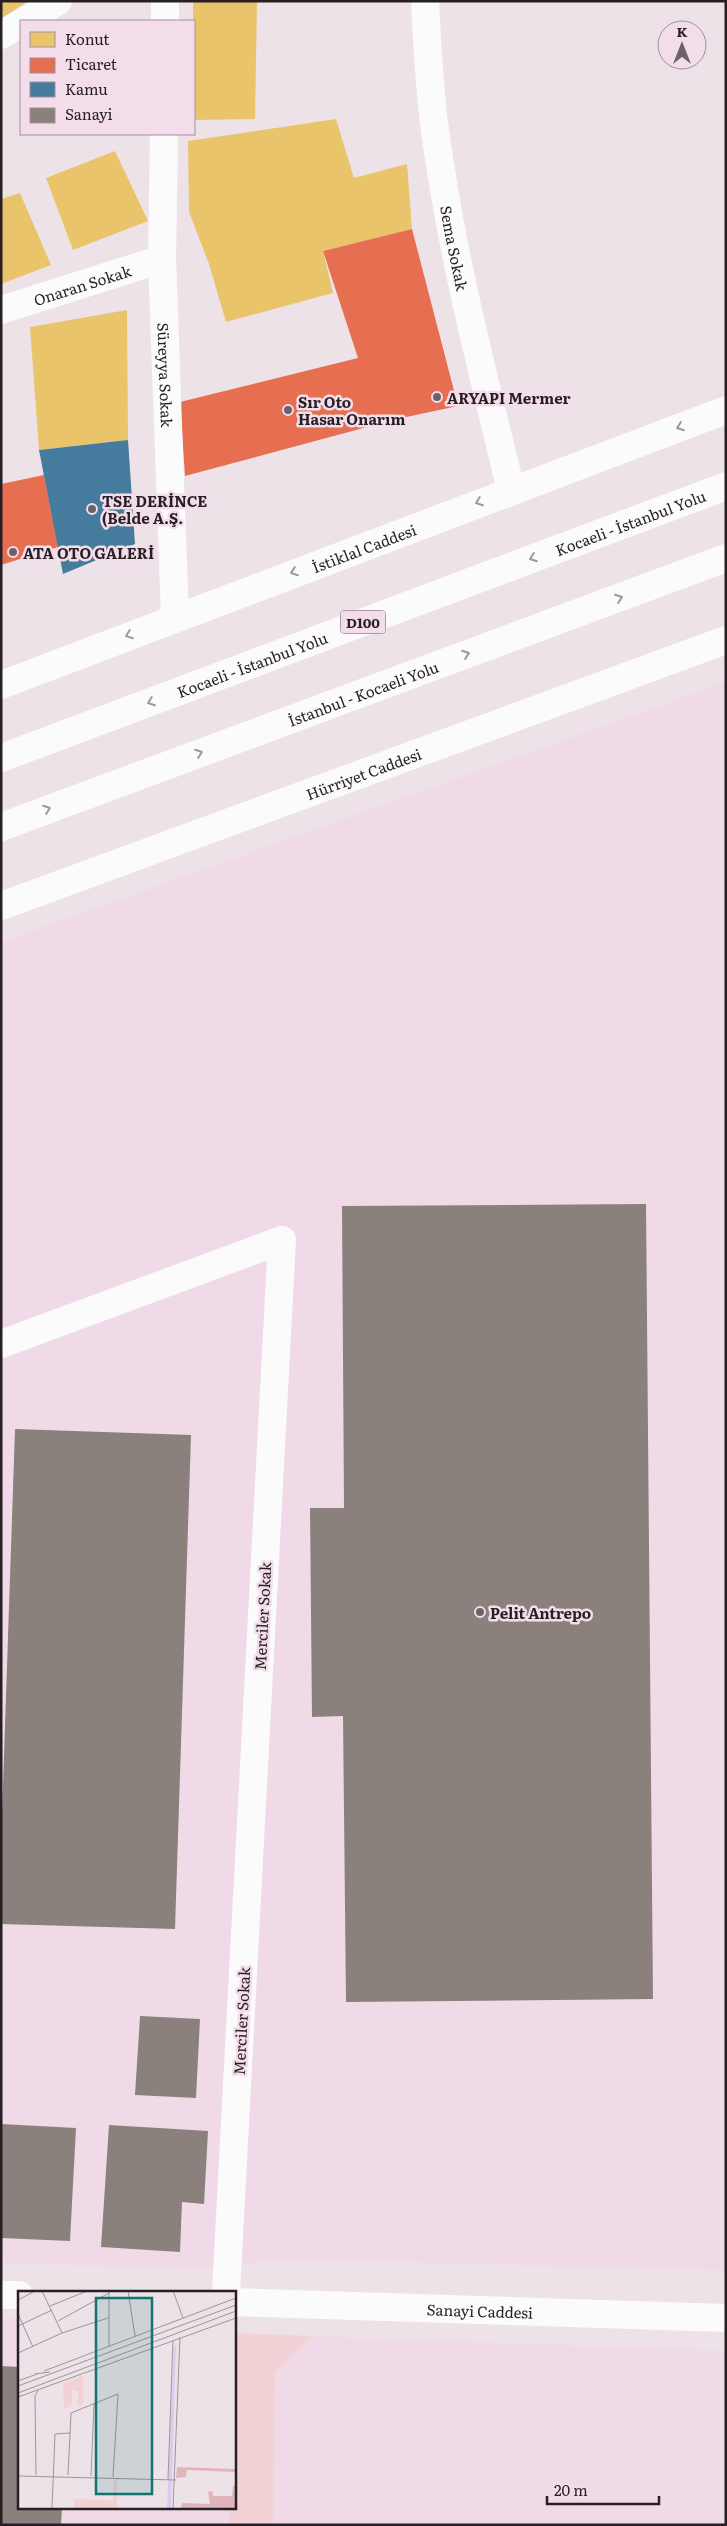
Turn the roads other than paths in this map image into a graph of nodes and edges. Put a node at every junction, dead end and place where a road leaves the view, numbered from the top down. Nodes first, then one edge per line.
1 (58, 1) edge
2 (165, 1) edge
3 (425, 1) edge
4 (27, 20) edge
5 (165, 20) edge
6 (20, 24) edge
7 (1, 35) edge
8 (164, 135) edge
9 (162, 258) junction
10 (1, 310) edge
11 (726, 410) edge
12 (726, 486) edge
13 (511, 490) junction
14 (726, 558) edge
15 (175, 617) junction
16 (726, 640) edge
17 (1, 684) edge
18 (1, 758) edge
19 (1, 827) edge
20 (1, 906) edge
21 (1, 1344) edge
22 (226, 2291) edge
23 (1, 2295) edge
24 (18, 2296) edge
25 (235, 2302) edge
26 (726, 2318) edge

1 - 4 main road
2 - 5 main road
3 - 13 main road, Sema Sokak
6 - 7 main road
8 - 9 main road, Süreyya Sokak
9 - 10 main road, Onaran Sokak
9 - 15 main road, Süreyya Sokak
11 -> 13 main road, İstiklal Caddesi
12 -> 18 main road, Kocaeli - İstanbul Yolu / D100
13 -> 15 main road, İstiklal Caddesi
19 -> 14 main road, İstanbul - Kocaeli Yolu
15 -> 17 main road, İstiklal Caddesi
16 - 20 main road, Hürriyet Caddesi
21 - 22 main road, Merciler Sokak
23 - 24 main road
25 - 26 main road, Sanayi Caddesi

